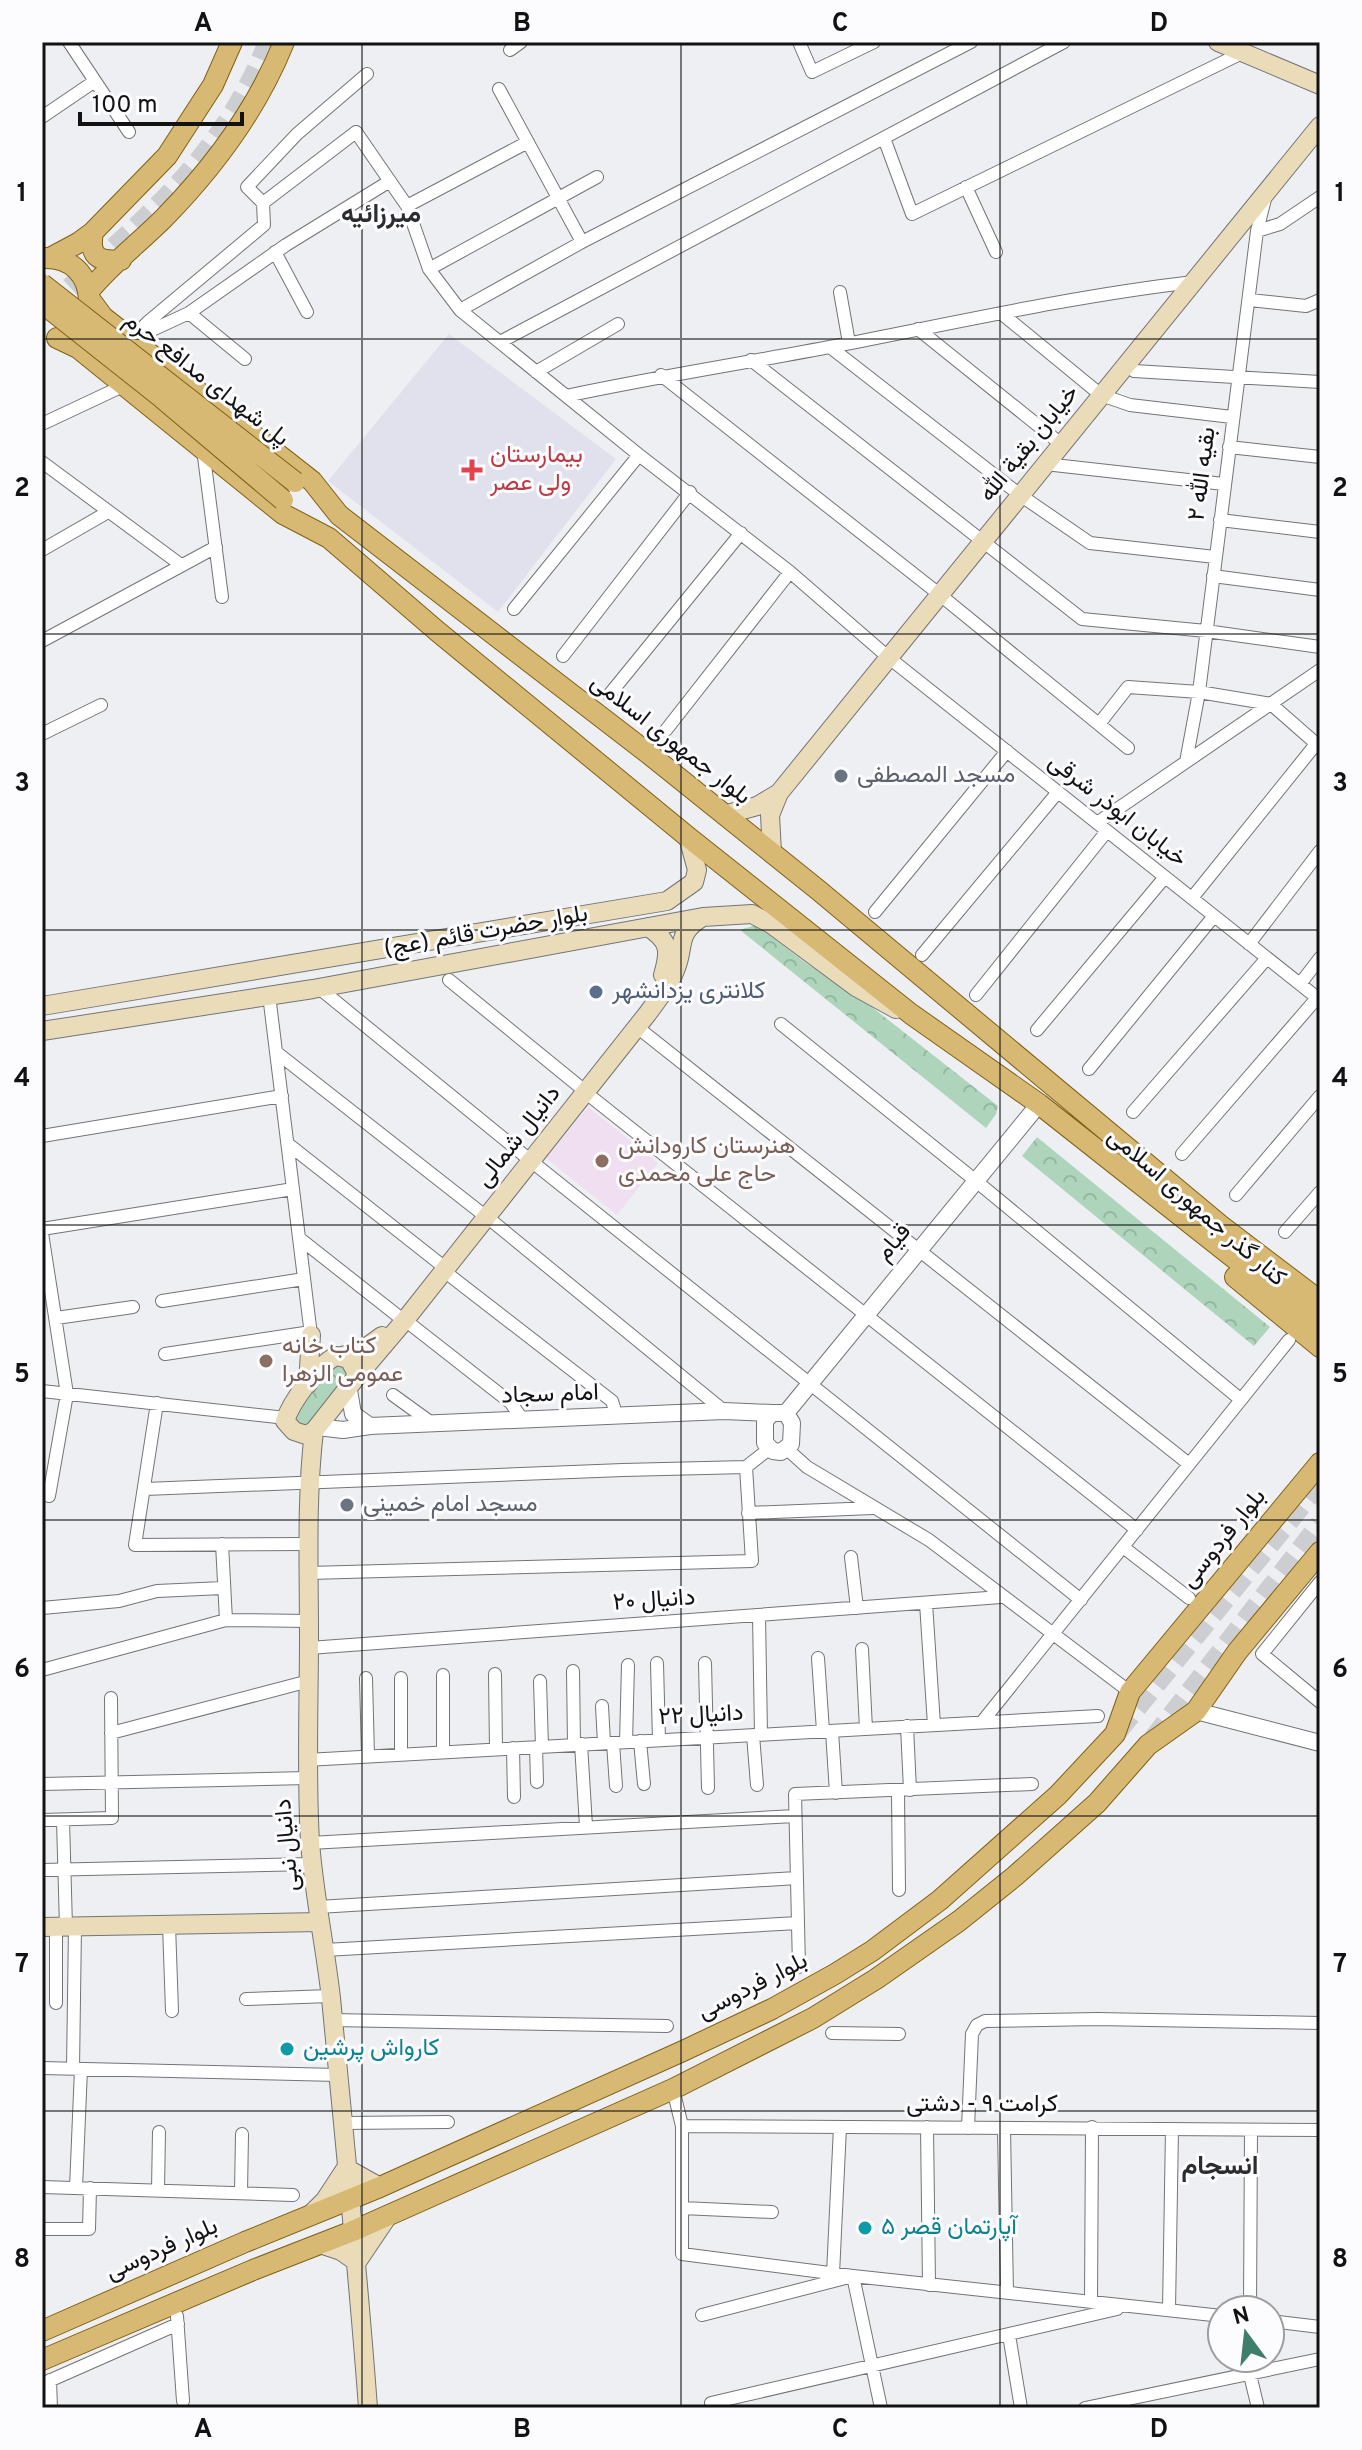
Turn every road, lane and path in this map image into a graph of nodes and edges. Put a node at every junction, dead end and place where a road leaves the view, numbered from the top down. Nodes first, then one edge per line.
1 (69, 42) edge
2 (232, 42) edge
3 (284, 42) edge
4 (521, 42) edge
5 (799, 42) edge
6 (874, 42) edge
7 (971, 42) edge
8 (1064, 42) edge
9 (1218, 42) edge
10 (510, 50) dead end
11 (1244, 52) junction
12 (367, 74) dead end
13 (95, 81) junction
14 (1320, 85) edge
15 (499, 89) dead end
16 (42, 117) edge
17 (1320, 126) edge
18 (129, 132) dead end
19 (884, 138) junction
20 (528, 142) junction
21 (597, 177) dead end
22 (390, 181) junction
23 (966, 187) junction
24 (1267, 192) junction
25 (1320, 197) edge
26 (559, 199) junction
27 (263, 203) junction
28 (407, 206) junction
29 (1257, 231) junction
30 (93, 232) junction
31 (582, 242) junction
32 (275, 252) junction
33 (996, 252) dead end
34 (46, 258) edge
35 (121, 260) junction
36 (429, 269) junction
37 (1193, 282) junction
38 (42, 284) edge
39 (840, 292) dead end
40 (89, 294) junction
41 (1250, 300) junction
42 (1320, 300) edge
43 (42, 303) edge
44 (460, 310) junction
45 (307, 312) dead end
46 (189, 313) junction
47 (1001, 313) junction
48 (103, 317) junction
49 (618, 324) dead end
50 (918, 329) junction
51 (48, 339) edge
52 (130, 340) junction
53 (500, 342) junction
54 (849, 343) junction
55 (830, 347) junction
56 (78, 348) junction
57 (245, 359) dead end
58 (751, 360) junction
59 (1134, 371) dead end
60 (536, 372) junction
61 (661, 375) junction
62 (1237, 375) junction
63 (1320, 382) edge
64 (125, 385) junction
65 (1101, 395) junction
66 (566, 396) junction
67 (1232, 417) junction
68 (42, 424) edge
69 (1061, 444) junction
70 (203, 447) junction
71 (1229, 447) junction
72 (639, 455) junction
73 (1320, 457) edge
74 (42, 462) edge
75 (1045, 464) junction
76 (1224, 484) junction
77 (690, 492) junction
78 (1020, 495) junction
79 (108, 512) junction
80 (339, 515) junction
81 (1220, 520) junction
82 (1320, 532) edge
83 (741, 533) junction
84 (329, 538) junction
85 (981, 542) junction
86 (216, 547) junction
87 (42, 550) edge
88 (1215, 557) junction
89 (181, 565) junction
90 (790, 572) junction
91 (1213, 576) junction
92 (1320, 590) edge
93 (939, 594) junction
94 (222, 597) dead end
95 (514, 609) dead end
96 (1206, 631) junction
97 (42, 641) edge
98 (1320, 647) edge
99 (563, 656) dead end
100 (888, 657) junction
101 (1320, 670) edge
102 (1199, 692) junction
103 (609, 695) dead end
104 (1271, 704) junction
105 (101, 705) dead end
106 (1099, 724) junction
107 (666, 730) dead end
108 (42, 734) edge
109 (1318, 746) edge
110 (1128, 748) dead end
111 (1007, 751) junction
112 (1186, 762) junction
113 (1058, 792) junction
114 (779, 793) junction
115 (724, 815) junction
116 (1102, 827) junction
117 (688, 837) junction
118 (1320, 851) edge
119 (772, 853) junction
120 (1165, 877) junction
121 (1192, 898) junction
122 (875, 912) dead end
123 (1214, 916) junction
124 (703, 917) junction
125 (648, 927) junction
126 (1249, 944) junction
127 (922, 955) dead end
128 (1267, 958) junction
129 (1320, 958) edge
130 (264, 971) junction
131 (449, 980) dead end
132 (1300, 984) junction
133 (319, 988) junction
134 (658, 991) junction
135 (269, 995) junction
136 (976, 995) dead end
137 (1319, 999) edge
138 (42, 1006) edge
139 (911, 1014) junction
140 (781, 1024) dead end
141 (637, 1027) junction
142 (1037, 1030) dead end
143 (42, 1031) edge
144 (276, 1052) junction
145 (1089, 1069) dead end
146 (583, 1090) junction
147 (282, 1096) junction
148 (1320, 1096) edge
149 (1039, 1104) junction
150 (1133, 1112) dead end
151 (1092, 1118) junction
152 (1079, 1135) junction
153 (42, 1136) edge
154 (288, 1144) junction
155 (1182, 1154) dead end
156 (528, 1159) junction
157 (976, 1181) junction
158 (293, 1189) junction
159 (1320, 1192) edge
160 (1236, 1195) dead end
161 (483, 1215) junction
162 (1212, 1230) junction
163 (42, 1231) edge
164 (1285, 1232) dead end
165 (299, 1238) junction
166 (918, 1251) junction
167 (442, 1267) junction
168 (304, 1279) junction
169 (1320, 1288) edge
170 (162, 1301) dead end
171 (1320, 1301) edge
172 (133, 1307) dead end
173 (864, 1315) junction
174 (56, 1318) junction
175 (402, 1318) junction
176 (311, 1334) junction
177 (1319, 1338) edge
178 (1289, 1340) dead end
179 (165, 1354) dead end
180 (339, 1356) junction
181 (810, 1383) junction
182 (352, 1384) junction
183 (308, 1386) junction
184 (42, 1391) edge
185 (67, 1394) junction
186 (393, 1395) dead end
187 (1240, 1399) junction
188 (157, 1403) junction
189 (728, 1411) junction
190 (779, 1413) junction
191 (617, 1417) junction
192 (522, 1419) junction
193 (287, 1422) junction
194 (433, 1424) junction
195 (370, 1426) junction
196 (316, 1429) junction
197 (765, 1431) junction
198 (769, 1449) junction
199 (787, 1449) junction
200 (1320, 1463) edge
201 (1189, 1464) junction
202 (746, 1467) junction
203 (308, 1484) junction
204 (145, 1489) junction
205 (49, 1496) dead end
206 (876, 1508) junction
207 (748, 1513) junction
208 (1137, 1530) junction
209 (222, 1544) junction
210 (309, 1544) junction
211 (1123, 1547) junction
212 (1320, 1552) edge
213 (851, 1557) dead end
214 (309, 1573) junction
215 (1320, 1582) edge
216 (223, 1588) junction
217 (1001, 1597) junction
218 (1189, 1598) dead end
219 (1081, 1600) junction
220 (926, 1603) junction
221 (42, 1608) edge
222 (857, 1608) junction
223 (759, 1615) junction
224 (226, 1620) junction
225 (309, 1621) junction
226 (1053, 1634) junction
227 (309, 1648) junction
228 (862, 1649) dead end
229 (818, 1658) dead end
230 (657, 1663) dead end
231 (705, 1663) dead end
232 (628, 1665) dead end
233 (42, 1670) edge
234 (573, 1671) dead end
235 (495, 1674) dead end
236 (443, 1675) dead end
237 (366, 1678) dead end
238 (401, 1678) dead end
239 (309, 1681) junction
240 (540, 1681) dead end
241 (1130, 1692) junction
242 (111, 1698) dead end
243 (1320, 1702) edge
244 (602, 1706) dead end
245 (1196, 1711) junction
246 (1098, 1716) dead end
247 (982, 1722) junction
248 (934, 1725) junction
249 (907, 1726) junction
250 (866, 1729) junction
251 (828, 1731) junction
252 (111, 1733) junction
253 (757, 1735) junction
254 (706, 1738) junction
255 (659, 1740) junction
256 (621, 1742) junction
257 (1320, 1743) edge
258 (578, 1745) junction
259 (539, 1747) junction
260 (513, 1748) junction
261 (496, 1749) junction
262 (443, 1752) junction
263 (401, 1755) junction
264 (368, 1756) junction
265 (307, 1769) junction
266 (537, 1782) dead end
267 (111, 1783) junction
268 (42, 1784) edge
269 (644, 1784) dead end
270 (1032, 1784) dead end
271 (757, 1785) dead end
272 (616, 1786) dead end
273 (708, 1788) dead end
274 (904, 1791) junction
275 (836, 1793) junction
276 (514, 1797) dead end
277 (795, 1816) junction
278 (42, 1820) edge
279 (63, 1820) junction
280 (586, 1826) junction
281 (310, 1843) junction
282 (312, 1864) junction
283 (42, 1870) edge
284 (66, 1870) junction
285 (797, 1878) junction
286 (899, 1890) dead end
287 (319, 1915) junction
288 (798, 1923) junction
289 (169, 1925) junction
290 (60, 1927) edge
291 (325, 1950) junction
292 (799, 1967) dead end
293 (330, 1996) junction
294 (246, 1999) dead end
295 (56, 2003) dead end
296 (172, 2011) dead end
297 (332, 2020) junction
298 (1320, 2023) edge
299 (667, 2026) dead end
300 (832, 2033) dead end
301 (899, 2034) dead end
302 (42, 2068) edge
303 (77, 2069) junction
304 (338, 2075) junction
305 (673, 2089) junction
306 (448, 2122) dead end
307 (342, 2123) junction
308 (682, 2126) junction
309 (840, 2127) junction
310 (927, 2127) junction
311 (1092, 2127) junction
312 (968, 2128) junction
313 (1004, 2129) junction
314 (1172, 2129) junction
315 (1251, 2130) junction
316 (1320, 2130) edge
317 (159, 2132) dead end
318 (242, 2134) dead end
319 (346, 2168) junction
320 (42, 2187) edge
321 (380, 2187) junction
322 (76, 2188) junction
323 (90, 2188) junction
324 (158, 2190) junction
325 (241, 2193) junction
326 (293, 2195) dead end
327 (349, 2200) junction
328 (682, 2208) junction
329 (772, 2212) dead end
330 (310, 2215) junction
331 (388, 2216) junction
332 (42, 2229) edge
333 (353, 2231) junction
334 (320, 2244) junction
335 (215, 2255) junction
336 (357, 2262) junction
337 (833, 2274) junction
338 (853, 2276) junction
339 (227, 2282) junction
340 (929, 2285) junction
341 (1007, 2293) junction
342 (1250, 2294) edge
343 (1091, 2302) junction
344 (1128, 2306) junction
345 (1169, 2310) junction
346 (177, 2314) junction
347 (1206, 2314) edge
348 (702, 2315) dead end
349 (1286, 2323) edge
350 (1320, 2327) edge
351 (42, 2331) edge
352 (1009, 2335) junction
353 (1320, 2359) edge
354 (42, 2360) edge
355 (1286, 2366) edge
356 (872, 2367) junction
357 (1245, 2374) edge
358 (1250, 2374) edge
359 (46, 2382) edge
360 (183, 2401) dead end
361 (711, 2403) dead end
362 (51, 2408) edge
363 (368, 2408) edge
364 (881, 2408) edge
365 (1021, 2408) edge
366 (1085, 2408) edge
367 (1258, 2408) edge

1 - 13 street
2 - 30 main road
3 - 35 main road
4 - 10 street
5 - 6 street
7 - 31 street
8 - 19 street
9 - 11 main road
11 - 14 main road
11 - 23 street
12 - 27 street
13 - 16 street
13 - 18 street
15 - 20 street
17 - 24 main road, خیابان بقیة الله
19 - 23 street
19 - 53 street
20 - 26 street
20 - 28 street
21 - 26 street
22 - 27 street, خیابان ابوذر شرقی
22 - 28 street, خیابان ابوذر شرقی
22 - 32 street
23 - 33 street
24 - 29 street, بقیه الله ۲
24 - 37 main road, خیابان بقیة الله
25 - 29 street
26 - 31 street
26 - 36 street
27 - 52 street
28 - 36 street, خیابان ابوذر شرقی
29 - 41 street, بقیه الله ۲
30 - 34 main road
30 - 35 main road
31 - 44 street
32 - 45 street
32 - 46 street
34 - 40 main road, بلوار جمهوری اسلامی
35 - 40 main road
36 - 44 street, خیابان ابوذر شرقی
37 - 47 street
37 - 65 main road, خیابان بقیة الله
38 - 80 main road, پل شهدای مدافع حرم, bridge
39 - 54 street
40 - 48 main road, بلوار جمهوری اسلامی
40 - 51 main road
41 - 42 street
41 - 62 street, بقیه الله ۲
43 - 84 main road, پل شهدای مدافع حرم, bridge
44 - 53 street, خیابان ابوذر شرقی
46 - 52 street
46 - 57 street
47 - 50 street
47 - 65 street
48 - 52 main road, بلوار جمهوری اسلامی
48 - 56 main road
49 - 60 street
50 - 54 street
50 - 69 street
51 - 56 main road
52 - 80 main road, بلوار جمهوری اسلامی
53 - 60 street, خیابان ابوذر شرقی
54 - 55 street
55 - 58 street
55 - 78 street
56 - 64 main road
58 - 61 street
58 - 85 street
59 - 62 street
60 - 66 street, خیابان ابوذر شرقی
61 - 66 street
61 - 93 street
62 - 63 street
62 - 67 street, بقیه الله ۲
64 - 68 street
64 - 70 main road
65 - 67 street
65 - 69 main road, خیابان بقیة الله
66 - 72 street, خیابان ابوذر شرقی
67 - 71 street, بقیه الله ۲
69 - 75 main road, خیابان بقیة الله
70 - 84 main road
70 - 86 street
71 - 73 street
71 - 76 street, بقیه الله ۲
72 - 77 street, خیابان ابوذر شرقی
72 - 95 street
74 - 79 street
75 - 76 street
75 - 78 main road, خیابان بقیة الله
76 - 81 street, بقیه الله ۲
77 - 83 street, خیابان ابوذر شرقی
77 - 99 street
78 - 85 main road, خیابان بقیة الله
78 - 88 street
79 - 87 street
79 - 89 street
80 - 115 main road, بلوار جمهوری اسلامی
81 - 82 street
81 - 88 street, بقیه الله ۲
83 - 90 street, خیابان ابوذر شرقی
83 - 103 street
84 - 117 main road
85 - 93 main road, خیابان بقیة الله
85 - 96 street
86 - 89 street
86 - 94 street
88 - 91 street, بقیه الله ۲
89 - 97 street
90 - 100 street, خیابان ابوذر شرقی
90 - 107 street
91 - 92 street
91 - 96 street, بقیه الله ۲
93 - 100 main road, خیابان بقیة الله
93 - 106 street
96 - 98 street
96 - 102 street, بقیه الله ۲
100 - 111 street, خیابان ابوذر شرقی
100 - 114 main road, خیابان بقیة الله
101 - 104 street
102 - 104 street
102 - 106 street
102 - 112 street, بقیه الله ۲
104 - 109 street
104 - 112 street
105 - 108 street
106 - 110 street
109 - 121 street
111 - 113 street, خیابان ابوذر شرقی
111 - 122 street
112 - 116 street
113 - 116 street, خیابان ابوذر شرقی
113 - 127 street
114 - 115 main road, خیابان بقیة الله
114 - 119 main road, خیابان بقیة الله
115 - 119 main road, بلوار جمهوری اسلامی
116 - 120 street, خیابان ابوذر شرقی
116 - 136 street
117 - 130 main road, بلوار حضرت قائم (عج)
117 - 139 main road
118 - 126 street
119 - 151 main road, بلوار جمهوری اسلامی
120 - 121 street, خیابان ابوذر شرقی
120 - 142 street
121 - 123 street, خیابان ابوذر شرقی
123 - 126 street, خیابان ابوذر شرقی
123 - 145 street
124 - 125 main road, بلوار حضرت قائم (عج)
124 - 134 main road, دانیال شمالی
124 - 139 main road, بلوار حضرت قائم (عج)
125 - 133 main road, بلوار حضرت قائم (عج)
125 - 134 main road, دانیال شمالی
126 - 128 street, خیابان ابوذر شرقی
128 - 132 street, خیابان ابوذر شرقی
128 - 150 street
129 - 132 street
130 - 135 main road
130 - 138 main road, بلوار حضرت قائم (عج)
131 - 146 street
132 - 137 street, خیابان ابوذر شرقی
133 - 135 main road, بلوار حضرت قائم (عج)
133 - 156 street
134 - 141 main road, دانیال شمالی
134 - 146 main road, دانیال شمالی
135 - 143 main road, بلوار حضرت قائم (عج)
135 - 144 street
137 - 155 street
139 - 149 main road
140 - 157 street
141 - 146 main road, دانیال شمالی
141 - 166 street
144 - 147 street
144 - 161 street
146 - 156 main road, دانیال شمالی
146 - 173 street
147 - 153 street
147 - 154 street
148 - 160 street
149 - 152 main road
149 - 157 street, قیام
151 - 162 main road, بلوار جمهوری اسلامی
151 - 169 main road
152 - 162 main road
152 - 177 main road, کنار گذر جمهوری اسلامی
154 - 158 street
154 - 167 street
156 - 161 main road, دانیال شمالی
156 - 181 street
157 - 166 street, قیام
157 - 187 street
158 - 163 street
158 - 165 street
159 - 164 street
161 - 167 main road, دانیال شمالی
161 - 189 street
162 - 171 main road
162 - 177 main road
163 - 174 street
165 - 168 street
165 - 175 street
166 - 173 street, قیام
166 - 201 street
167 - 175 main road, دانیال شمالی
167 - 191 street
168 - 170 street
168 - 176 street
172 - 174 street
173 - 181 street, قیام
173 - 208 street
174 - 185 street
175 - 180 main road, دانیال شمالی
175 - 182 main road, دانیال شمالی
175 - 192 street
176 - 179 street
176 - 180 main road
176 - 183 main road
178 - 187 street
180 - 182 main road
180 - 183 main road
181 - 190 street, قیام
181 - 219 street
182 - 195 street
182 - 196 main road, دانیال شمالی
183 - 193 main road
184 - 185 street
185 - 188 street
185 - 205 street
186 - 194 street
187 - 201 street
188 - 193 street
188 - 204 street
189 - 190 street, امام سجاد
189 - 191 street, امام سجاد
189 - 197 street
190 - 197 street
190 - 199 street
191 - 192 street, امام سجاد
192 - 194 street, امام سجاد
193 - 196 main road
193 - 203 main road, دانیال نبی
194 - 195 street, امام سجاد
195 - 196 street, امام سجاد
196 - 203 main road, دانیال نبی
197 - 198 street
198 - 199 street
198 - 202 street
199 - 206 street
200 - 241 main road, بلوار فردوسی
201 - 208 street
202 - 203 street
202 - 207 street
203 - 204 street
203 - 210 main road, دانیال نبی
204 - 209 street
206 - 207 street
206 - 217 street
207 - 214 street
208 - 211 street
209 - 210 street
209 - 216 street
210 - 214 main road, دانیال نبی
211 - 218 street
211 - 219 street
212 - 245 main road
213 - 222 street
214 - 225 main road, دانیال نبی
215 - 243 street
216 - 221 street
216 - 224 street
217 - 220 street, دانیال ۲۰
217 - 226 street
219 - 226 street
220 - 222 street, دانیال ۲۰
220 - 248 street
222 - 223 street, دانیال ۲۰
223 - 227 street, دانیال ۲۰
223 - 253 street
224 - 225 street
224 - 233 street
225 - 227 main road, دانیال نبی
226 - 241 street
226 - 247 street
227 - 239 main road, دانیال نبی
228 - 250 street
229 - 251 street
230 - 255 street
231 - 254 street
232 - 256 street
234 - 258 street
235 - 261 street
236 - 262 street
237 - 264 street
238 - 263 street
239 - 252 street
239 - 265 main road, دانیال نبی
240 - 259 street
241 - 321 main road, بلوار فردوسی
242 - 252 street
244 - 256 street
245 - 257 street
245 - 305 main road
246 - 247 street, دانیال ۲۲
247 - 248 street, دانیال ۲۲
248 - 249 street, دانیال ۲۲
249 - 250 street, دانیال ۲۲
249 - 274 street
250 - 251 street, دانیال ۲۲
251 - 253 street, دانیال ۲۲
251 - 275 street
252 - 267 street
253 - 254 street, دانیال ۲۲
253 - 271 street
254 - 255 street, دانیال ۲۲
254 - 273 street
255 - 256 street, دانیال ۲۲
256 - 258 street, دانیال ۲۲
256 - 269 street
256 - 272 street
258 - 259 street, دانیال ۲۲
258 - 280 street
259 - 260 street, دانیال ۲۲
259 - 266 street
260 - 261 street, دانیال ۲۲
260 - 276 street
261 - 262 street, دانیال ۲۲
262 - 263 street, دانیال ۲۲
263 - 264 street, دانیال ۲۲
264 - 265 street, دانیال ۲۲
265 - 267 street, دانیال ۲۲
265 - 281 main road, دانیال نبی
267 - 268 street, دانیال ۲۲
267 - 279 street
270 - 274 street
274 - 275 street
274 - 286 street
275 - 277 street
277 - 280 street
277 - 285 street
278 - 279 street
279 - 284 street
280 - 281 street
281 - 282 main road, دانیال نبی
282 - 284 street
282 - 287 main road, دانیال نبی
283 - 284 street
284 - 290 street
285 - 287 street
285 - 288 street
287 - 289 main road
287 - 291 main road, دانیال نبی
288 - 291 street
288 - 292 street
289 - 290 main road
289 - 296 street
290 - 295 street
290 - 303 street
291 - 293 main road, دانیال نبی
293 - 294 street
293 - 297 main road, دانیال نبی
297 - 299 street
297 - 304 main road, دانیال نبی
298 - 312 street
300 - 301 street
302 - 303 street
303 - 304 street
303 - 322 street
304 - 307 main road, دانیال نبی
305 - 308 street
305 - 331 main road
306 - 307 street
307 - 319 main road, دانیال نبی
308 - 309 street, کرامت ۹ - دشتی
308 - 328 street
309 - 310 street, کرامت ۹ - دشتی
309 - 337 street
310 - 312 street, کرامت ۹ - دشتی
310 - 340 street
311 - 313 street, کرامت ۹ - دشتی
311 - 314 street, کرامت ۹ - دشتی
311 - 343 street
312 - 313 street, کرامت ۹ - دشتی
313 - 341 street
314 - 315 street, کرامت ۹ - دشتی
314 - 345 street
315 - 316 street, کرامت ۹ - دشتی
315 - 342 street
317 - 324 street
318 - 325 street
319 - 321 main road
319 - 327 main road, دانیال نبی
319 - 330 main road
320 - 322 street
321 - 327 main road, بلوار فردوسی
322 - 323 street
323 - 324 street
323 - 332 street
324 - 325 street
325 - 326 street
327 - 330 main road, بلوار فردوسی
327 - 333 main road, دانیال نبی
328 - 329 street
328 - 337 street
330 - 335 main road, بلوار فردوسی
331 - 333 main road
331 - 336 main road
333 - 334 main road
333 - 336 main road, دانیال نبی
334 - 336 main road
334 - 339 main road
335 - 339 main road
335 - 351 main road, بلوار فردوسی
336 - 363 main road, دانیال نبی
337 - 338 street
338 - 340 street
338 - 348 street
338 - 356 street
339 - 346 main road
340 - 341 street
341 - 343 street
343 - 344 street
344 - 345 street
344 - 352 street
345 - 347 street
346 - 354 main road
346 - 359 street
346 - 360 street
349 - 350 street
352 - 356 street
352 - 365 street
353 - 355 street
356 - 361 street
356 - 364 street
357 - 366 street
358 - 367 street
359 - 362 street

